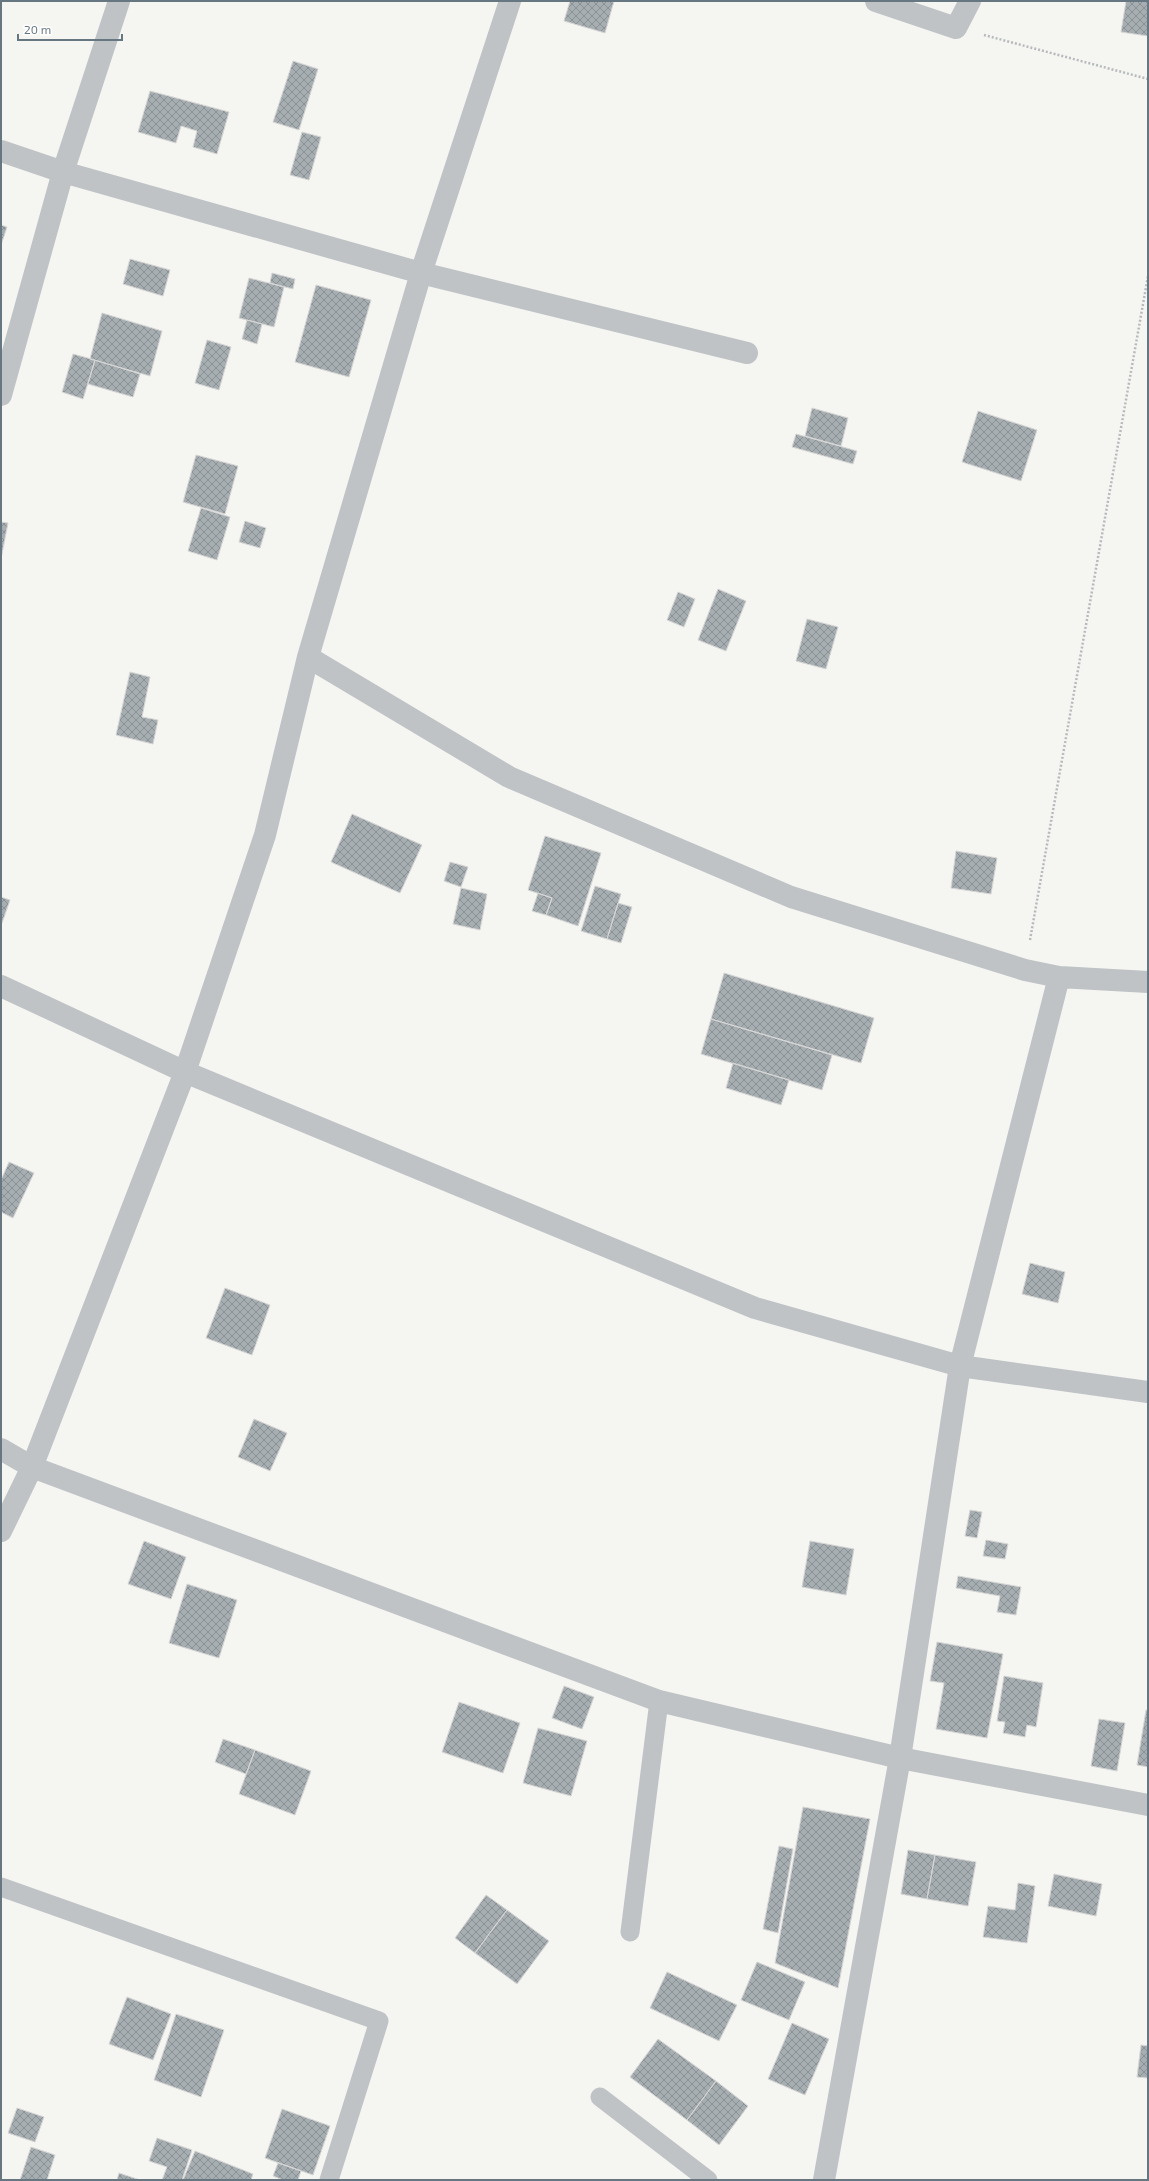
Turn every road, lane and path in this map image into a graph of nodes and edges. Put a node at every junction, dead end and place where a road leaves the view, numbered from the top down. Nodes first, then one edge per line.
1 (119, 1) edge
2 (510, 1) edge
3 (876, 1) edge
4 (970, 1) edge
5 (956, 28) junction
6 (1148, 79) edge
7 (1, 152) edge
8 (63, 172) junction
9 (420, 273) junction
10 (1148, 276) edge
11 (747, 353) dead end
12 (1, 394) edge
13 (308, 657) junction
14 (1025, 970) junction
15 (1059, 977) junction
16 (1148, 982) edge
17 (1, 986) edge
18 (185, 1072) junction
19 (960, 1366) junction
20 (1148, 1392) edge
21 (1, 1449) edge
22 (32, 1466) junction
23 (1, 1531) edge
24 (659, 1701) junction
25 (900, 1758) junction
26 (1148, 1805) edge
27 (1, 1887) edge
28 (630, 1932) dead end
29 (600, 2097) dead end
30 (329, 2180) edge
31 (708, 2180) edge
32 (824, 2180) edge

1 - 8 street
2 - 9 street
3 - 5 street
4 - 5 street
5 - 6 path
7 - 8 street
8 - 9 street
8 - 12 street
9 - 11 street
9 - 13 street
10 - 14 path
13 - 14 street
13 - 18 street
14 - 15 street
15 - 16 street
15 - 19 street
17 - 18 street
18 - 19 street
18 - 22 street
19 - 20 street
19 - 25 street
21 - 22 street
22 - 23 street
22 - 24 street
24 - 25 street
24 - 28 lane
25 - 26 street
25 - 32 street
27 - 30 lane
29 - 31 lane

